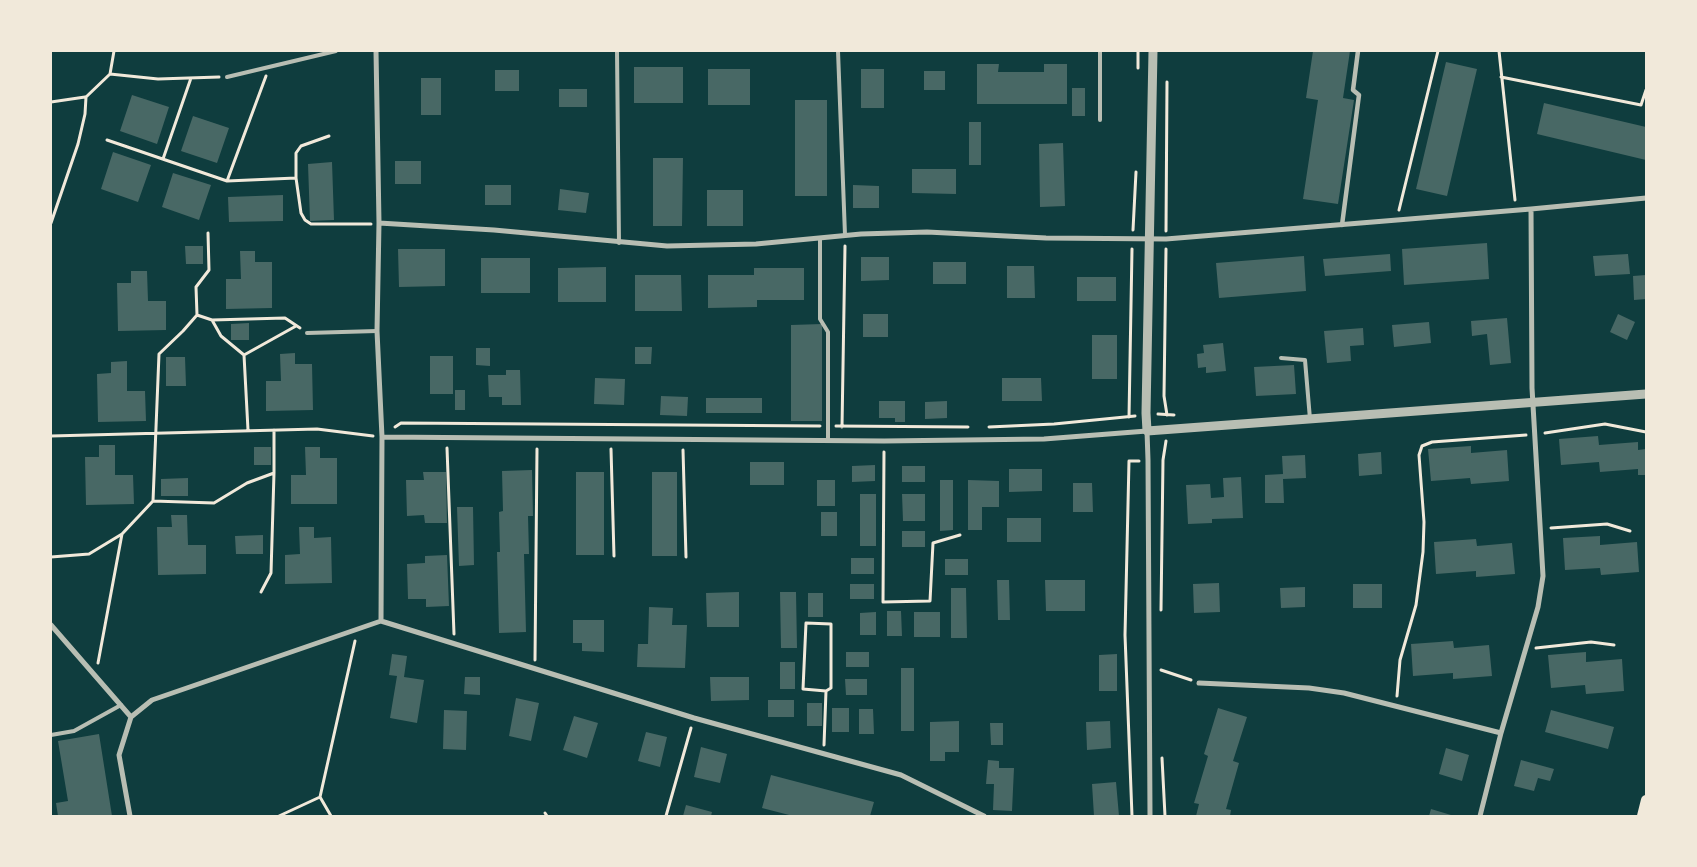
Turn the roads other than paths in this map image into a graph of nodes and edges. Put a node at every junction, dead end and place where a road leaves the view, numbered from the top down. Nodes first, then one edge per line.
1 (336, 51) edge
2 (376, 51) edge
3 (617, 51) edge
4 (838, 51) edge
5 (1100, 51) edge
6 (1153, 51) edge
7 (1358, 51) edge
8 (227, 76) road end
9 (1100, 120) dead end
10 (1646, 198) edge
11 (1531, 210) junction
12 (379, 224) junction
13 (1342, 225) junction
14 (845, 235) junction
15 (820, 238) junction
16 (1150, 239) junction
17 (618, 242) junction
18 (377, 331) junction
19 (307, 333) road end
20 (1281, 358) dead end
21 (1646, 394) edge
22 (1533, 402) junction
23 (1310, 419) junction
24 (1147, 431) junction
25 (382, 437) junction
26 (828, 440) junction
27 (381, 621) junction
28 (51, 625) edge
29 (1200, 683) road end
30 (121, 706) junction
31 (131, 717) junction
32 (1501, 733) junction
33 (51, 735) edge
34 (1646, 800) edge
35 (130, 816) edge
36 (984, 816) edge
37 (1150, 816) edge
38 (1480, 816) edge
39 (1642, 816) edge

1 - 8 lane
2 - 12 street
3 - 17 lane
4 - 14 lane
5 - 9 lane
6 - 16 street
7 - 13 street
10 - 11 street
11 - 13 street
11 - 22 street
12 - 17 street
12 - 18 street
13 - 16 street
14 - 15 street
14 - 16 street
15 - 17 street
15 - 26 lane
16 - 24 street
18 - 19 lane
18 - 25 street
20 - 23 lane
21 - 22 street
22 - 23 street
22 - 32 street
23 - 24 street
24 - 26 street
24 - 37 street
25 - 26 street
25 - 27 street
27 - 31 street
27 - 36 street
28 - 30 street
29 - 32 street
30 - 31 street
30 - 33 lane
31 - 35 street
32 - 38 street
34 - 39 main road

